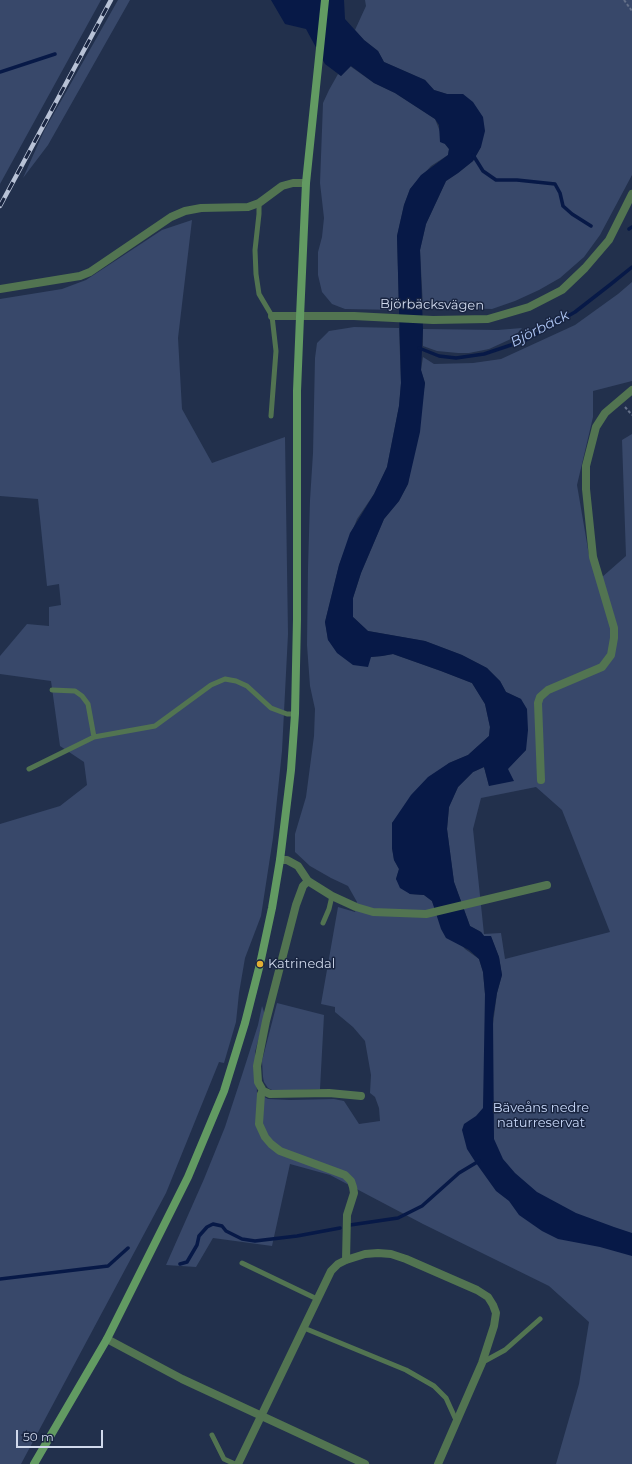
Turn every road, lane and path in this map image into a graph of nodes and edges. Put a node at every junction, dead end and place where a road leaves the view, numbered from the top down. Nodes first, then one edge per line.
1 (325, 0) edge
2 (624, 0) edge
3 (632, 11) edge
4 (306, 183) junction
5 (632, 194) edge
6 (259, 203) junction
7 (0, 289) edge
8 (272, 316) junction
9 (300, 317) junction
10 (632, 390) edge
11 (271, 416) dead end
12 (52, 690) dead end
13 (295, 714) junction
14 (94, 737) junction
15 (29, 769) dead end
16 (541, 780) dead end
17 (280, 860) junction
18 (308, 881) junction
19 (547, 885) dead end
20 (332, 896) junction
21 (323, 923) dead end
22 (263, 1091) junction
23 (361, 1096) dead end
24 (346, 1260) junction
25 (242, 1262) dead end
26 (317, 1299) junction
27 (540, 1320) dead end
28 (304, 1328) junction
29 (107, 1339) junction
30 (482, 1363) junction
31 (262, 1417) junction
32 (456, 1420) junction
33 (212, 1435) dead end
34 (34, 1464) edge
35 (235, 1464) edge
36 (238, 1464) edge
37 (363, 1464) edge
38 (438, 1464) edge

1 - 4 street
2 - 3 path
4 - 6 street
4 - 9 street
5 - 9 street, Björbäcksvägen
6 - 7 street
6 - 8 lane
8 - 9 street, Björbäcksvägen
8 - 11 lane
9 - 13 street
10 - 16 street
12 - 14 lane
13 - 14 lane
13 - 17 street
14 - 15 lane
17 - 18 street
17 - 29 street
18 - 20 street
18 - 22 street
19 - 20 street
20 - 21 lane
22 - 23 street
22 - 24 street
24 - 26 street
24 - 30 street
25 - 26 lane
26 - 28 street
27 - 30 lane
28 - 31 street
28 - 32 lane
29 - 31 street
29 - 34 street
30 - 32 street
31 - 36 street
31 - 37 street
32 - 38 street
33 - 35 lane

